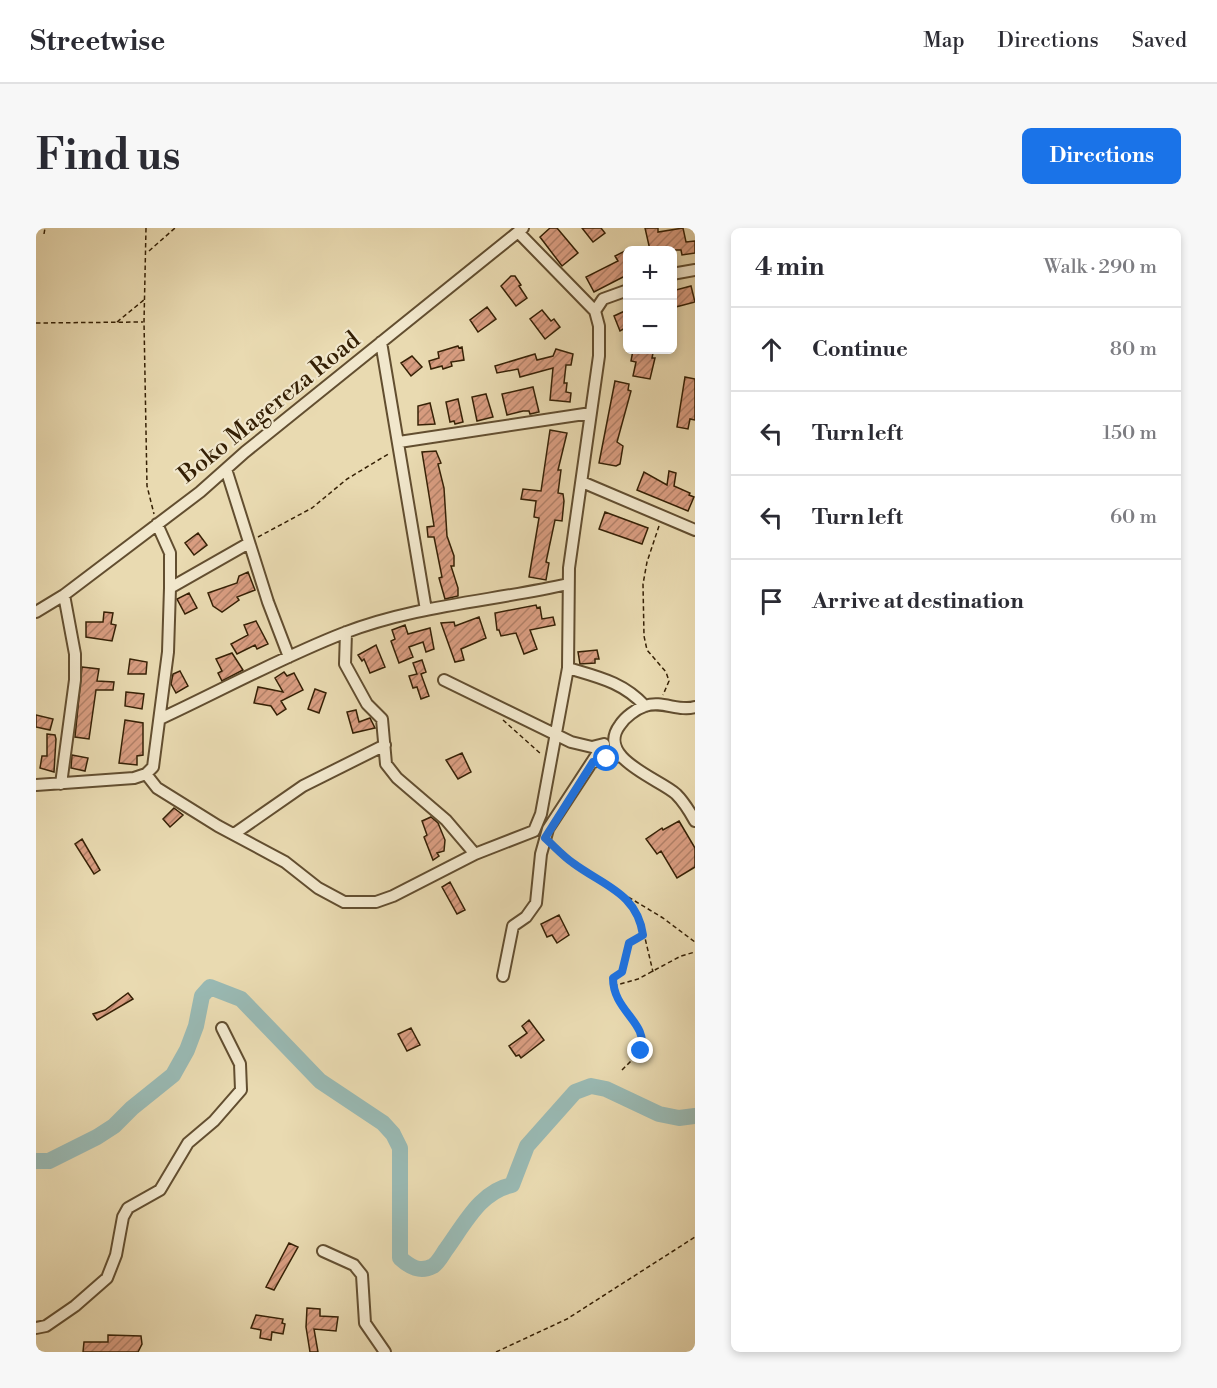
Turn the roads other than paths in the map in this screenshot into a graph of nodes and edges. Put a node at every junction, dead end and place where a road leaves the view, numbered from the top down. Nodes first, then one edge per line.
1 (521, 230) edge
2 (695, 270) edge
3 (677, 273) edge
4 (623, 292) edge
5 (603, 299) junction
6 (586, 302) junction
7 (595, 311) junction
8 (381, 342) junction
9 (591, 413) junction
10 (399, 445) junction
11 (226, 469) junction
12 (582, 482) junction
13 (157, 524) junction
14 (695, 530) edge
15 (249, 543) junction
16 (568, 584) junction
17 (170, 588) junction
18 (64, 595) junction
19 (426, 610) junction
20 (36, 612) edge
21 (346, 632) junction
22 (289, 657) junction
23 (568, 668) junction
24 (444, 680) dead end
25 (645, 706) junction
26 (695, 707) edge
27 (162, 718) junction
28 (558, 735) junction
29 (615, 737) junction
30 (385, 745) junction
31 (603, 745) junction
32 (620, 756) junction
33 (593, 762) junction
34 (146, 774) junction
35 (61, 783) junction
36 (36, 785) edge
37 (695, 821) edge
38 (234, 834) junction
39 (476, 854) junction
40 (503, 976) dead end
41 (222, 1028) dead end
42 (323, 1251) dead end
43 (36, 1328) edge
44 (385, 1352) edge

1 - 6 street
1 - 8 street, Boko Magereza Road
2 - 3 street
4 - 5 street
5 - 6 street
5 - 7 street
6 - 7 street
7 - 9 street
8 - 10 street
8 - 11 street, Boko Magereza Road
9 - 10 street
9 - 12 street
10 - 19 street
11 - 13 street, Boko Magereza Road
11 - 15 street
12 - 14 street
12 - 16 street
13 - 17 street
13 - 18 street, Boko Magereza Road
15 - 17 street
15 - 22 street
16 - 19 street
16 - 23 street
17 - 27 street
18 - 20 street, Boko Magereza Road
18 - 35 street
19 - 21 street
21 - 22 street
21 - 30 street
22 - 27 street
23 - 25 street
23 - 28 street
24 - 28 street
25 - 26 street
25 - 29 street
27 - 34 street
28 - 31 street
28 - 39 street
29 - 31 street
29 - 32 street
30 - 38 street
30 - 39 street
31 - 33 street
32 - 33 street
32 - 37 street
33 - 40 street
34 - 35 street
34 - 38 street
35 - 36 street
38 - 39 street
41 - 43 street
42 - 44 street

